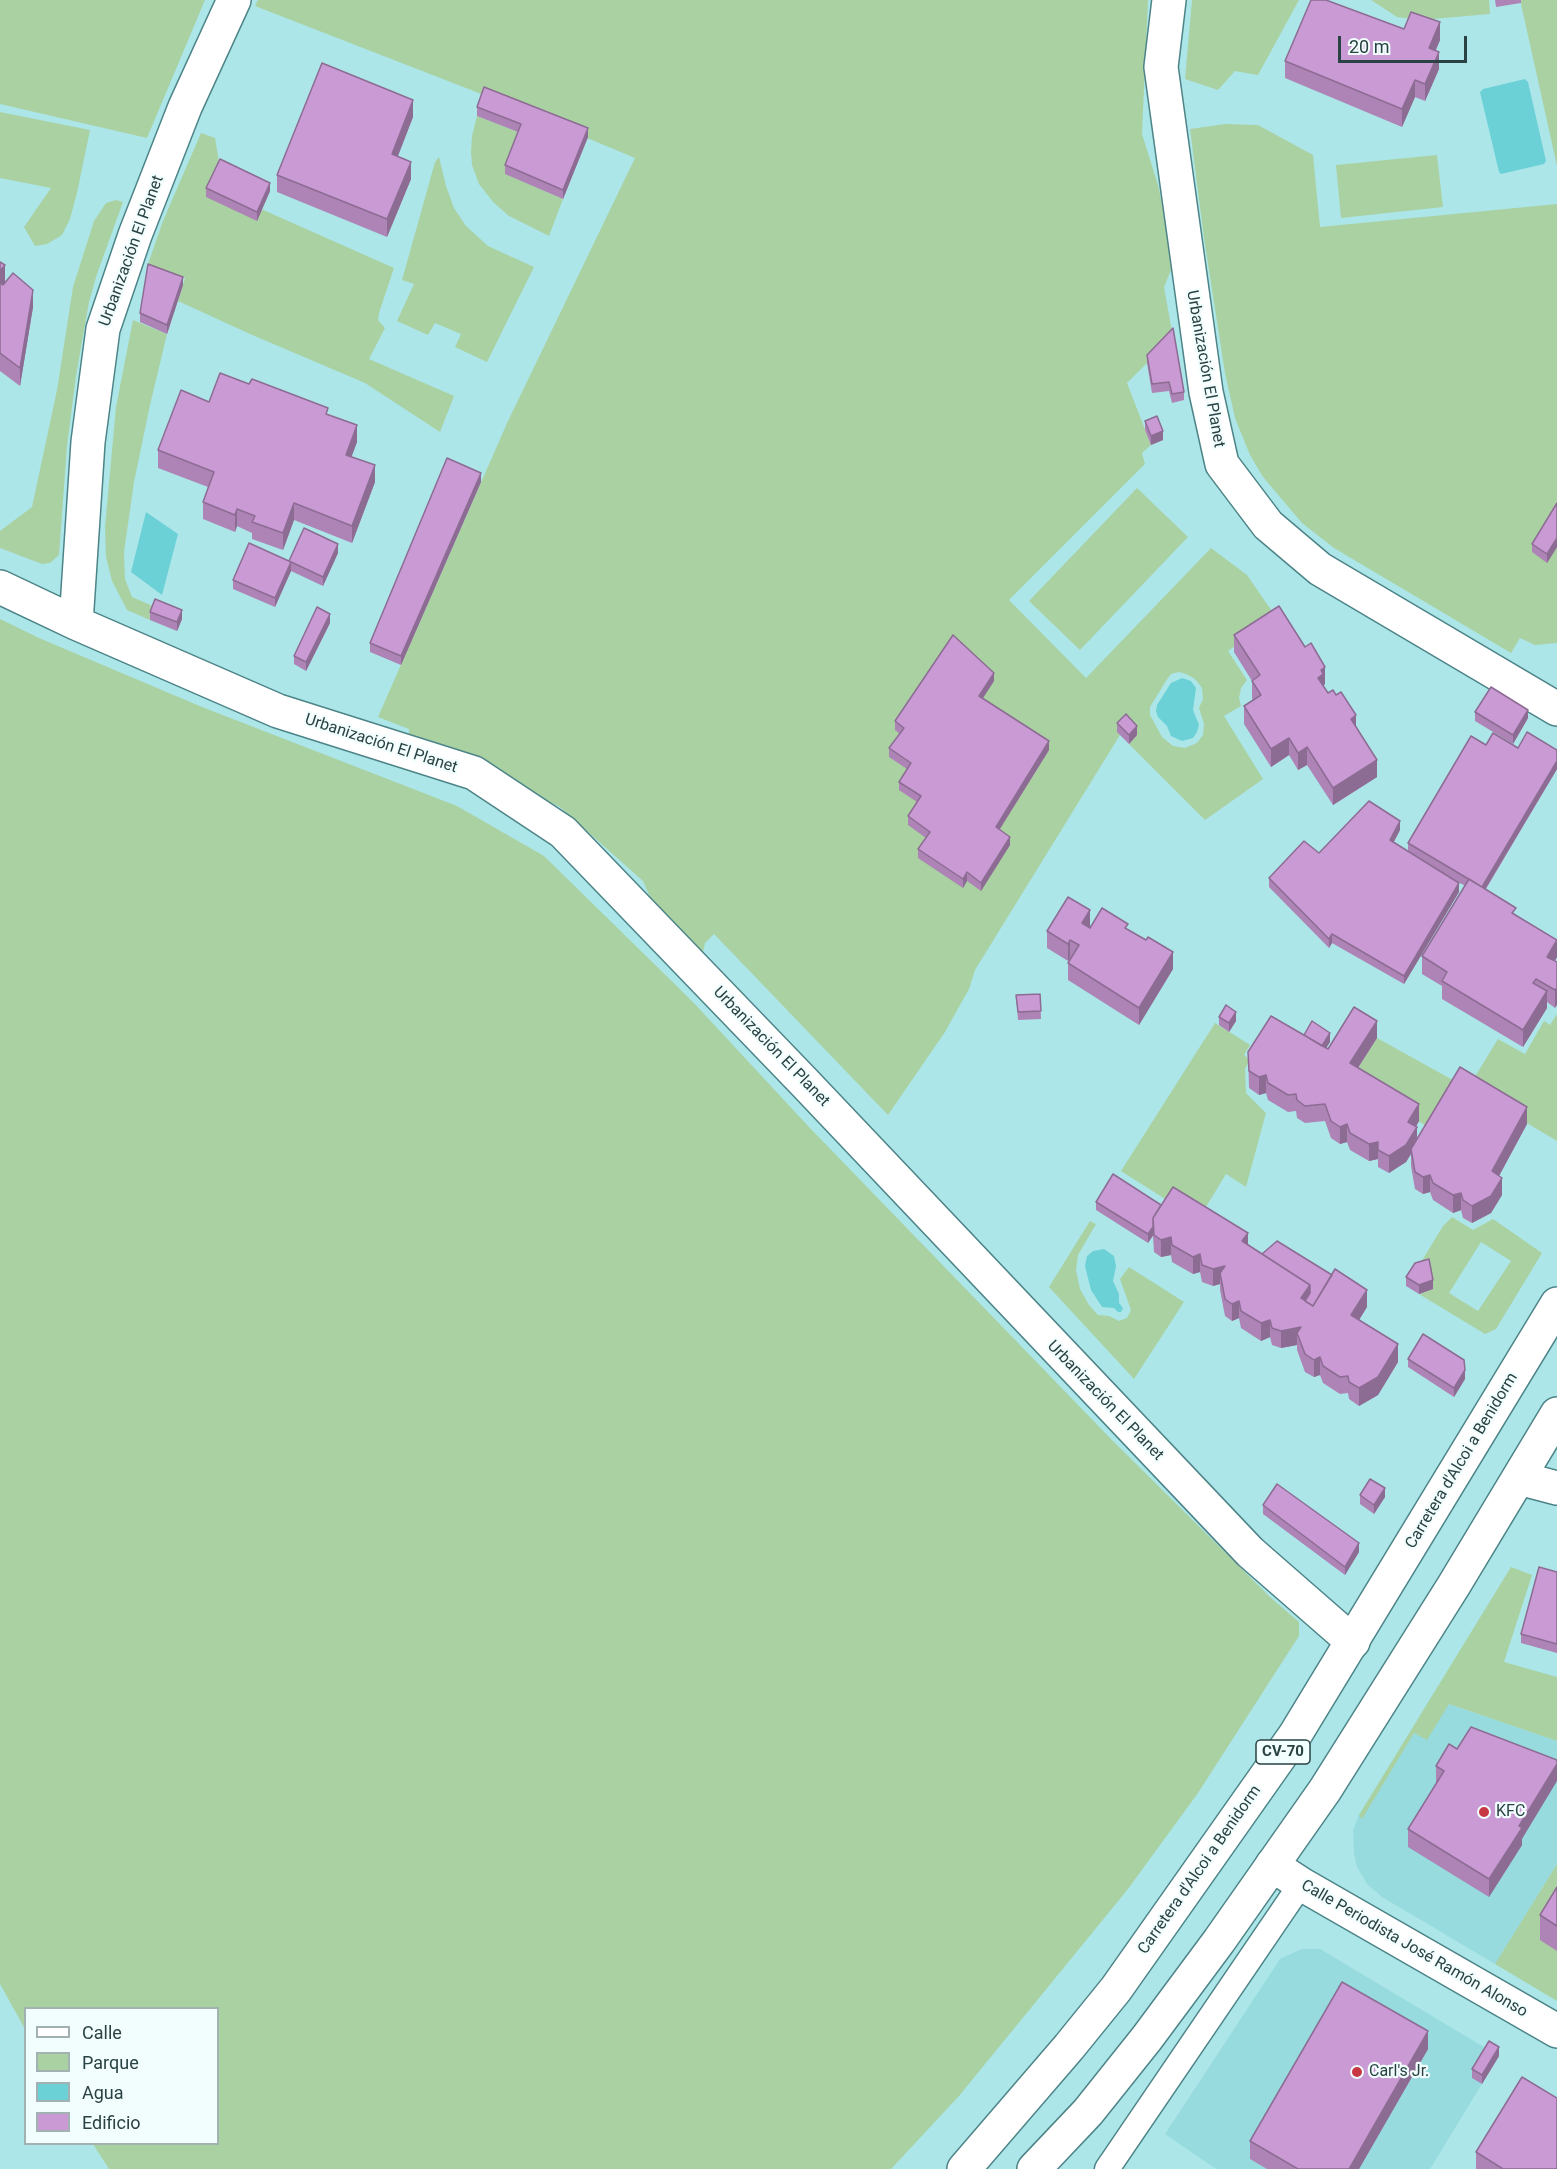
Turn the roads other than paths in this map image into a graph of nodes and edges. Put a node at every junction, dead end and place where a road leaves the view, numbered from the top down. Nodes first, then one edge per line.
1 (234, 0) edge
2 (1169, 0) edge
3 (0, 586) edge
4 (76, 623) junction
5 (1557, 710) edge
6 (1557, 1304) edge
7 (1557, 1414) edge
8 (1519, 1478) junction
9 (1557, 1488) edge
10 (1353, 1642) junction
11 (1272, 1865) junction
12 (1301, 1884) junction
13 (1557, 2031) edge
14 (964, 2169) edge
15 (1034, 2169) edge
16 (1107, 2169) edge

1 - 4 street, Urbanización El Planet
2 - 5 street, Urbanización El Planet
3 - 4 street, Urbanización El Planet
4 - 10 street, Urbanización El Planet
6 - 10 street, Carretera d'Alcoi a Benidorm / CV-70
7 - 8 street
8 - 9 street
8 - 11 street
10 - 14 street, Carretera d'Alcoi a Benidorm / CV-70
11 - 12 street, Calle Periodista José Ramón Alonso
11 - 15 street
12 - 13 street, Calle Periodista José Ramón Alonso
12 - 16 lane

